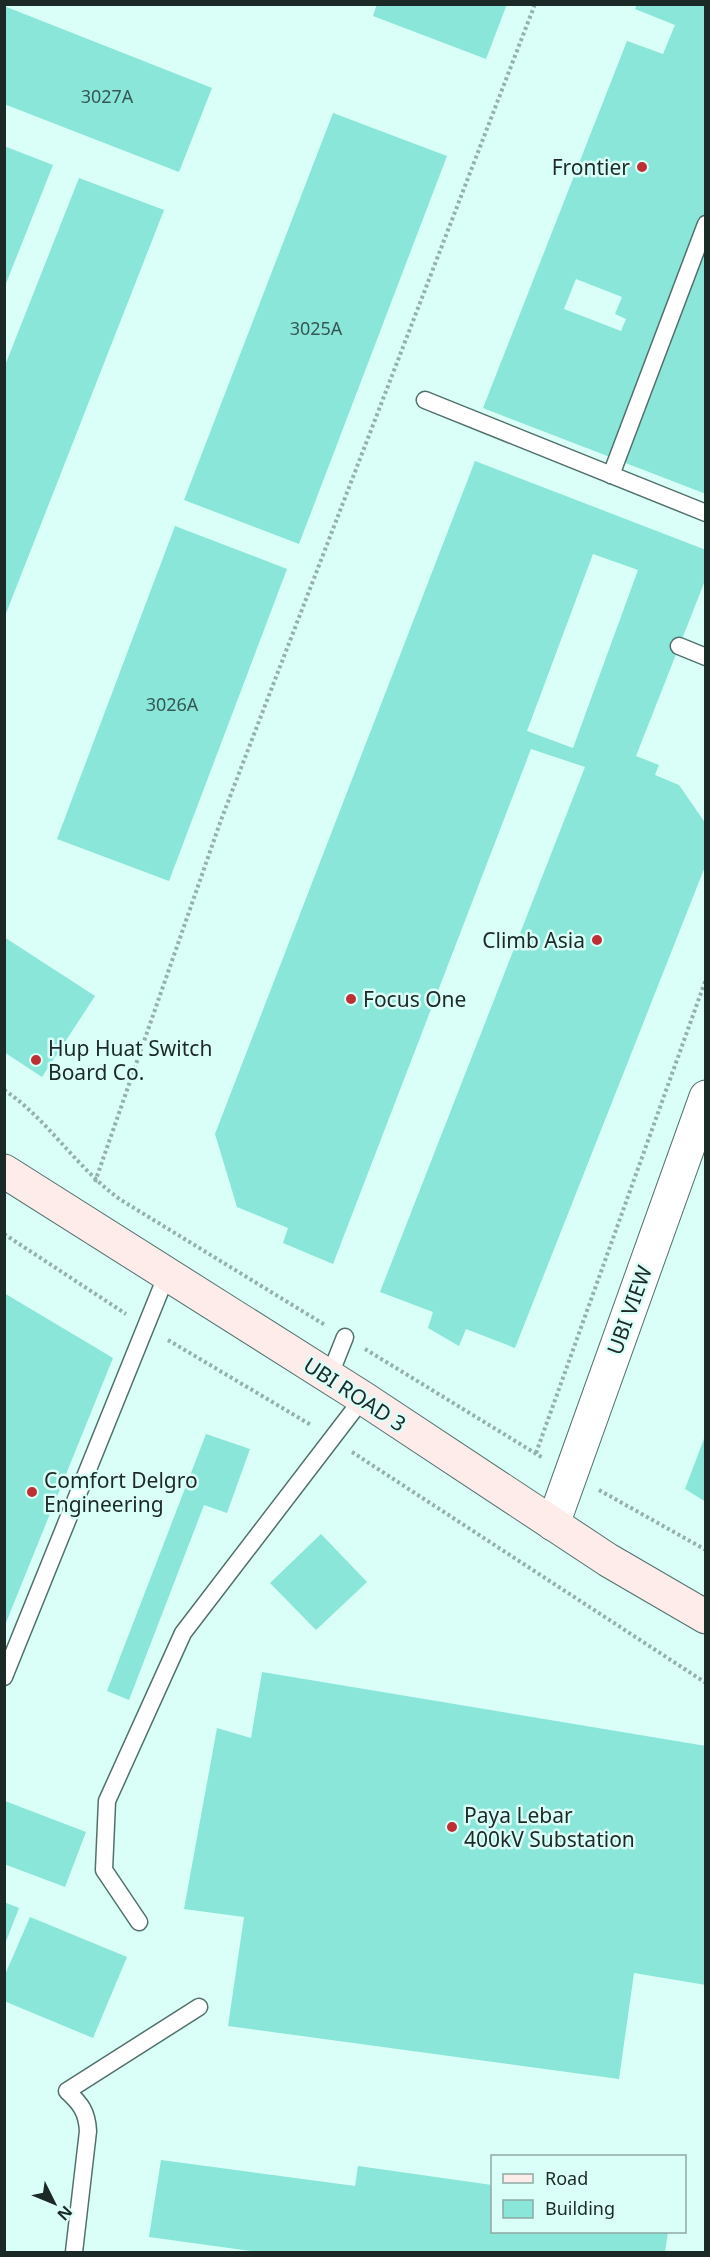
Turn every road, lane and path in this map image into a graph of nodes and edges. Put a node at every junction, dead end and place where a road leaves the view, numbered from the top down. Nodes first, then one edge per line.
1 (535, 4) edge
2 (705, 224) edge
3 (425, 400) dead end
4 (611, 475) junction
5 (705, 513) edge
6 (679, 646) dead end
7 (705, 657) edge
8 (705, 730) edge
9 (705, 737) edge
10 (705, 979) edge
11 (4, 1090) edge
12 (705, 1097) edge
13 (21, 1101) dead end
14 (7, 1180) edge
15 (95, 1182) dead end
16 (4, 1234) edge
17 (167, 1274) junction
18 (146, 1327) junction
19 (345, 1337) dead end
20 (329, 1377) junction
21 (363, 1398) junction
22 (332, 1438) junction
23 (536, 1453) dead end
24 (554, 1524) junction
25 (705, 1617) edge
26 (4, 1677) edge
27 (705, 1683) edge
28 (139, 1922) dead end
29 (199, 2007) dead end
30 (74, 2253) edge

1 - 15 path
2 - 4 lane
3 - 4 lane
4 - 5 lane
6 - 7 lane
8 - 9 path
10 - 23 path
11 - 13 path
12 - 24 street, UBI VIEW
14 - 17 street, UBI ROAD 3
16 - 18 path
17 - 18 lane
17 - 20 street, UBI ROAD 3
18 - 22 path
18 - 26 lane
19 - 20 lane
20 - 21 street, UBI ROAD 3
21 - 22 lane
21 - 24 street, UBI ROAD 3
22 - 27 path
22 - 28 lane
24 - 25 street, UBI ROAD 3
29 - 30 lane

